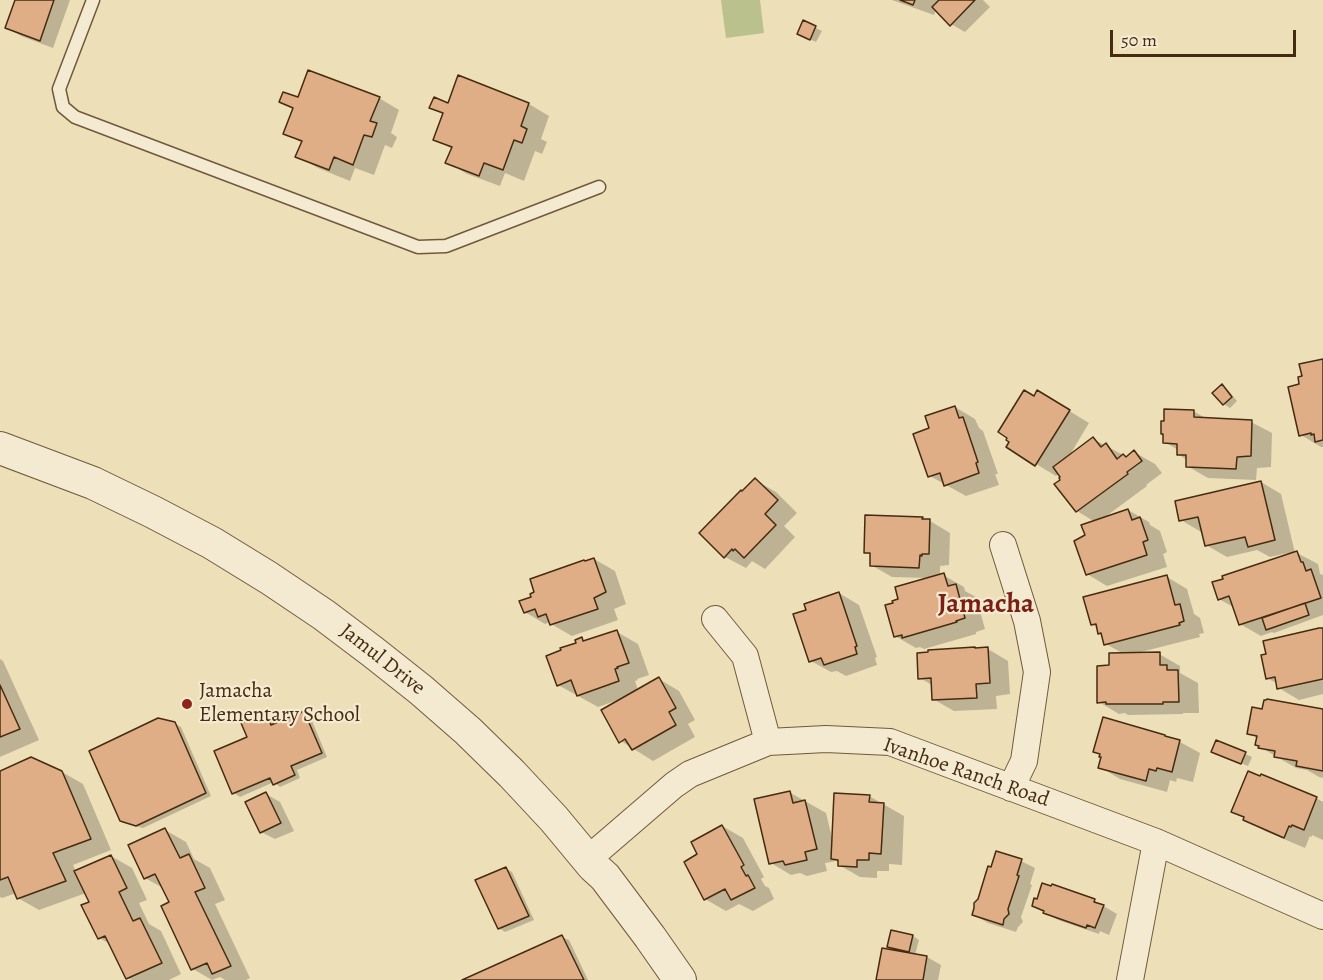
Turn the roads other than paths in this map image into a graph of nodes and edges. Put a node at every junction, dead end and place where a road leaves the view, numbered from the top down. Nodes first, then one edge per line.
1 (93, 0) edge
2 (599, 187) dead end
3 (0, 448) edge
4 (1003, 545) dead end
5 (715, 619) dead end
6 (768, 742) junction
7 (1011, 788) junction
8 (1156, 842) junction
9 (588, 859) junction
10 (1322, 914) edge
11 (680, 980) edge
12 (1130, 980) edge

1 - 2 lane
3 - 9 street, Jamul Drive
4 - 7 street
5 - 6 street
6 - 7 street, Ivanhoe Ranch Road
6 - 9 street, Ivanhoe Ranch Road
7 - 8 street, Ivanhoe Ranch Road
8 - 10 street, Ivanhoe Ranch Road
8 - 12 street
9 - 11 street, Jamul Drive

